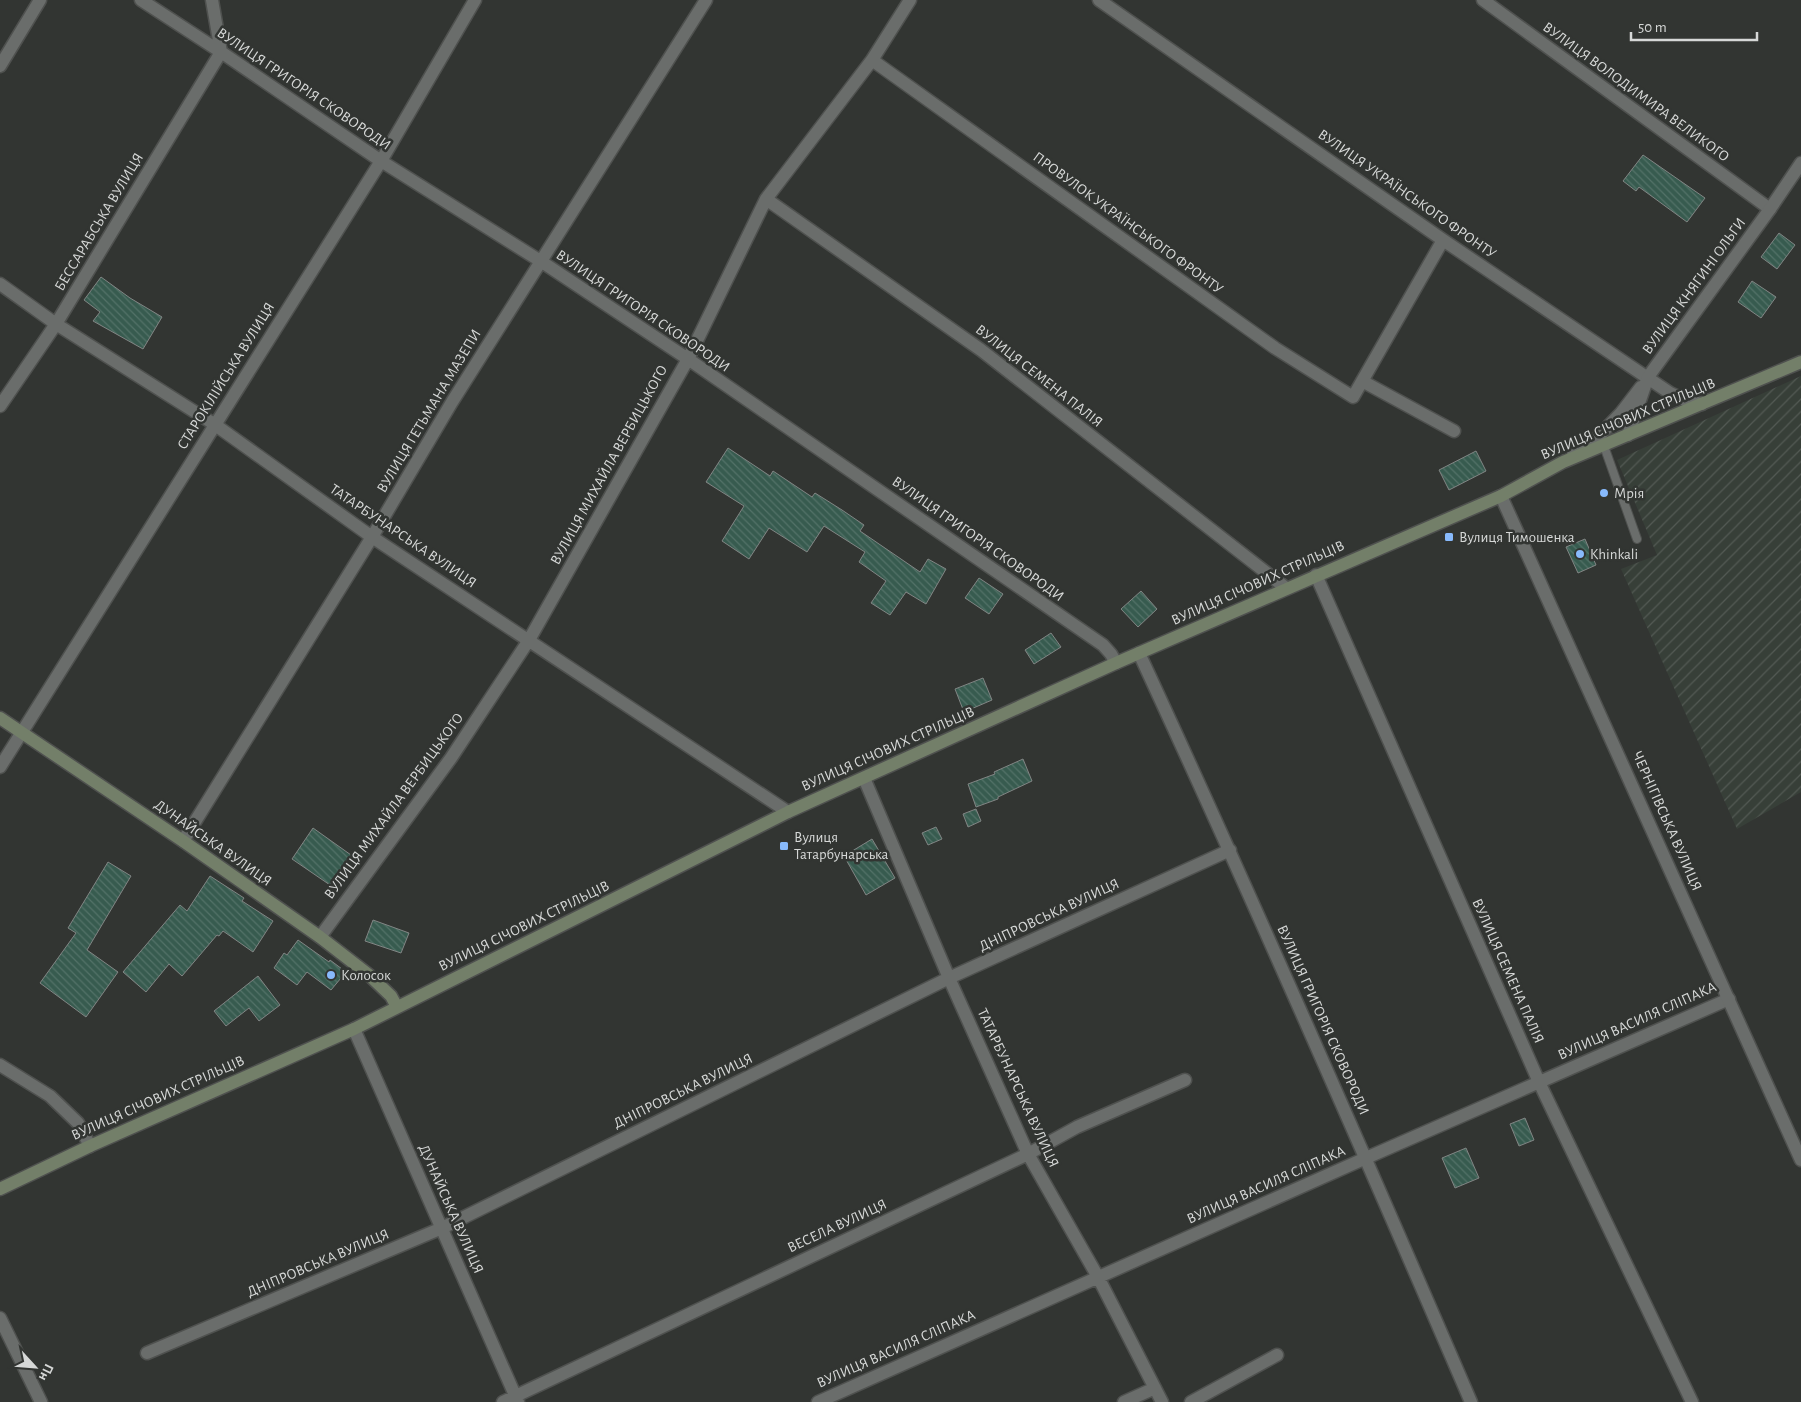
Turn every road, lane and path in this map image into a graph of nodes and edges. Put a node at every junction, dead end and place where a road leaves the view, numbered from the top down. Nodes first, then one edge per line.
1 (40, 0) edge
2 (141, 0) edge
3 (212, 0) edge
4 (475, 0) edge
5 (706, 0) edge
6 (910, 0) edge
7 (1099, 0) edge
8 (1483, 0) edge
9 (221, 52) junction
10 (872, 60) junction
11 (0, 66) edge
12 (381, 161) junction
13 (1801, 163) edge
14 (766, 199) junction
15 (1770, 209) junction
16 (1443, 240) junction
17 (542, 262) junction
18 (0, 284) edge
19 (56, 324) junction
20 (688, 359) junction
21 (1801, 362) edge
22 (1648, 376) junction
23 (1362, 381) junction
24 (1702, 404) junction
25 (0, 406) edge
26 (214, 424) junction
27 (1454, 431) dead end
28 (1628, 435) junction
29 (1604, 446) junction
30 (1563, 462) junction
31 (1501, 496) junction
32 (372, 537) junction
33 (1637, 539) dead end
34 (1316, 575) junction
35 (1286, 588) junction
36 (529, 640) junction
37 (1139, 653) junction
38 (1116, 663) junction
39 (0, 718) edge
40 (22, 732) junction
41 (0, 767) edge
42 (864, 778) junction
43 (788, 812) junction
44 (183, 841) junction
45 (1230, 850) junction
46 (320, 937) junction
47 (949, 978) junction
48 (1729, 999) junction
49 (397, 1007) junction
50 (354, 1029) junction
51 (0, 1065) edge
52 (1185, 1080) dead end
53 (1539, 1082) junction
54 (90, 1146) junction
55 (1028, 1154) junction
56 (1366, 1158) junction
57 (1801, 1160) edge
58 (0, 1189) edge
59 (442, 1228) junction
60 (1098, 1277) junction
61 (0, 1318) edge
62 (147, 1353) dead end
63 (1277, 1354) dead end
64 (1155, 1388) junction
65 (517, 1399) edge
66 (41, 1402) edge
67 (503, 1402) edge
68 (818, 1402) edge
69 (1124, 1402) edge
70 (1162, 1402) edge
71 (1191, 1402) edge
72 (1470, 1402) edge
73 (1692, 1402) edge

1 - 11 street
2 - 9 street, ВУЛИЦЯ ГРИГОРІЯ СКОВОРОДИ
3 - 9 street
4 - 12 street, СТАРОКІЛІЙСЬКА ВУЛИЦЯ
5 - 17 street, ВУЛИЦЯ ГЕТЬМАНА МАЗЕПИ
6 - 10 street, ВУЛИЦЯ МИХАЙЛА ВЕРБИЦЬКОГО
7 - 16 street, ВУЛИЦЯ УКРАЇНСЬКОГО ФРОНТУ
8 - 15 street, ВУЛИЦЯ ВОЛОДИМИРА ВЕЛИКОГО
9 - 12 street, ВУЛИЦЯ ГРИГОРІЯ СКОВОРОДИ
9 - 19 street, БЕССАРАБСЬКА ВУЛИЦЯ
10 - 14 street, ВУЛИЦЯ МИХАЙЛА ВЕРБИЦЬКОГО
10 - 23 street, ПРОВУЛОК УКРАЇНСЬКОГО ФРОНТУ
12 - 17 street, ВУЛИЦЯ ГРИГОРІЯ СКОВОРОДИ
12 - 26 street, СТАРОКІЛІЙСЬКА ВУЛИЦЯ
13 - 15 street, ВУЛИЦЯ КНЯГИНІ ОЛЬГИ
14 - 20 street, ВУЛИЦЯ МИХАЙЛА ВЕРБИЦЬКОГО
14 - 35 street, ВУЛИЦЯ СЕМЕНА ПАЛІЯ
15 - 22 street, ВУЛИЦЯ КНЯГИНІ ОЛЬГИ
16 - 22 street, ВУЛИЦЯ УКРАЇНСЬКОГО ФРОНТУ
16 - 23 street, ПРОВУЛОК УКРАЇНСЬКОГО ФРОНТУ
17 - 20 street, ВУЛИЦЯ ГРИГОРІЯ СКОВОРОДИ
17 - 32 street, ВУЛИЦЯ ГЕТЬМАНА МАЗЕПИ
18 - 19 street, ТАТАРБУНАРСЬКА ВУЛИЦЯ
19 - 25 street, БЕССАРАБСЬКА ВУЛИЦЯ
19 - 26 street, ТАТАРБУНАРСЬКА ВУЛИЦЯ
20 - 36 street, ВУЛИЦЯ МИХАЙЛА ВЕРБИЦЬКОГО
20 - 38 street, ВУЛИЦЯ ГРИГОРІЯ СКОВОРОДИ
21 - 24 main road, ВУЛИЦЯ СІЧОВИХ СТРІЛЬЦІВ
22 - 24 street, ВУЛИЦЯ УКРАЇНСЬКОГО ФРОНТУ
22 - 28 street, ВУЛИЦЯ КНЯГИНІ ОЛЬГИ
22 - 30 street
23 - 27 street
24 - 28 main road, ВУЛИЦЯ СІЧОВИХ СТРІЛЬЦІВ
26 - 32 street, ТАТАРБУНАРСЬКА ВУЛИЦЯ
26 - 40 street, СТАРОКІЛІЙСЬКА ВУЛИЦЯ
28 - 29 main road, ВУЛИЦЯ СІЧОВИХ СТРІЛЬЦІВ
29 - 30 main road, ВУЛИЦЯ СІЧОВИХ СТРІЛЬЦІВ
29 - 33 lane
30 - 31 main road, ВУЛИЦЯ СІЧОВИХ СТРІЛЬЦІВ
31 - 34 main road, ВУЛИЦЯ СІЧОВИХ СТРІЛЬЦІВ
31 - 48 street, ЧЕРНІГІВСЬКА ВУЛИЦЯ
32 - 36 street, ТАТАРБУНАРСЬКА ВУЛИЦЯ
32 - 44 street, ВУЛИЦЯ ГЕТЬМАНА МАЗЕПИ
34 - 35 main road, ВУЛИЦЯ СІЧОВИХ СТРІЛЬЦІВ
34 - 53 street, ВУЛИЦЯ СЕМЕНА ПАЛІЯ
35 - 37 main road, ВУЛИЦЯ СІЧОВИХ СТРІЛЬЦІВ
36 - 43 street, ТАТАРБУНАРСЬКА ВУЛИЦЯ
36 - 46 street, ВУЛИЦЯ МИХАЙЛА ВЕРБИЦЬКОГО
37 - 38 main road, ВУЛИЦЯ СІЧОВИХ СТРІЛЬЦІВ
37 - 45 street, ВУЛИЦЯ ГРИГОРІЯ СКОВОРОДИ
38 - 42 main road, ВУЛИЦЯ СІЧОВИХ СТРІЛЬЦІВ
39 - 40 main road, ДУНАЙСЬКА ВУЛИЦЯ
40 - 41 street, СТАРОКІЛІЙСЬКА ВУЛИЦЯ
40 - 44 main road, ДУНАЙСЬКА ВУЛИЦЯ
42 - 43 main road, ВУЛИЦЯ СІЧОВИХ СТРІЛЬЦІВ
42 - 47 street, ТАТАРБУНАРСЬКА ВУЛИЦЯ
43 - 49 main road, ВУЛИЦЯ СІЧОВИХ СТРІЛЬЦІВ
44 - 46 main road, ДУНАЙСЬКА ВУЛИЦЯ
45 - 47 street, ДНІПРОВСЬКА ВУЛИЦЯ
45 - 56 street, ВУЛИЦЯ ГРИГОРІЯ СКОВОРОДИ
46 - 49 main road, ДУНАЙСЬКА ВУЛИЦЯ
47 - 55 street, ТАТАРБУНАРСЬКА ВУЛИЦЯ
47 - 59 street, ДНІПРОВСЬКА ВУЛИЦЯ
48 - 53 street, ВУЛИЦЯ ВАСИЛЯ СЛІПАКА
48 - 57 street, ЧЕРНІГІВСЬКА ВУЛИЦЯ
49 - 50 main road, ВУЛИЦЯ СІЧОВИХ СТРІЛЬЦІВ
50 - 54 main road, ВУЛИЦЯ СІЧОВИХ СТРІЛЬЦІВ
50 - 59 street, ДУНАЙСЬКА ВУЛИЦЯ
51 - 54 street
52 - 55 street, ВЕСЕЛА ВУЛИЦЯ
53 - 56 street, ВУЛИЦЯ ВАСИЛЯ СЛІПАКА
53 - 73 street, ВУЛИЦЯ СЕМЕНА ПАЛІЯ
54 - 58 main road, ВУЛИЦЯ СІЧОВИХ СТРІЛЬЦІВ
55 - 60 street, ТАТАРБУНАРСЬКА ВУЛИЦЯ
55 - 65 street, ВЕСЕЛА ВУЛИЦЯ
56 - 60 street, ВУЛИЦЯ ВАСИЛЯ СЛІПАКА
56 - 72 street, ВУЛИЦЯ ГРИГОРІЯ СКОВОРОДИ
59 - 62 street, ДНІПРОВСЬКА ВУЛИЦЯ
59 - 65 street, ДУНАЙСЬКА ВУЛИЦЯ
60 - 64 street, ТАТАРБУНАРСЬКА ВУЛИЦЯ
60 - 68 street, ВУЛИЦЯ ВАСИЛЯ СЛІПАКА
61 - 66 street
63 - 71 street
64 - 69 street
64 - 70 street, ТАТАРБУНАРСЬКА ВУЛИЦЯ
65 - 67 street, ВЕСЕЛА ВУЛИЦЯ

